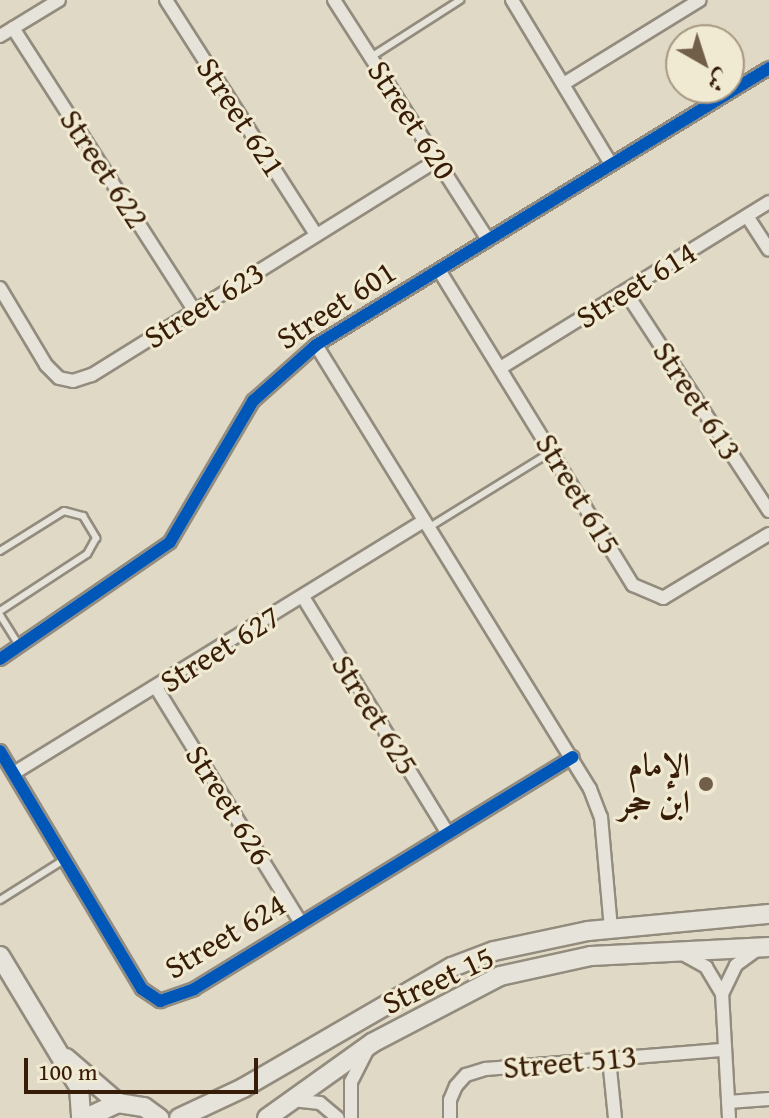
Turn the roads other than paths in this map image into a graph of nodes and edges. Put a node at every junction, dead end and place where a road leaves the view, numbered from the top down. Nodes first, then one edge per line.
1 (59, 0) edge
2 (166, 0) edge
3 (334, 0) edge
4 (460, 0) edge
5 (512, 0) edge
6 (700, 0) edge
7 (684, 4) edge
8 (13, 28) junction
9 (0, 36) edge
10 (371, 57) junction
11 (769, 68) edge
12 (565, 83) junction
13 (438, 160) junction
14 (611, 164) junction
15 (769, 202) edge
16 (747, 216) junction
17 (316, 235) junction
18 (488, 240) junction
19 (769, 250) edge
20 (439, 270) junction
21 (0, 288) edge
22 (625, 291) junction
23 (195, 311) junction
24 (316, 345) junction
25 (502, 367) junction
26 (553, 451) junction
27 (769, 511) edge
28 (426, 525) junction
29 (769, 534) edge
30 (0, 551) edge
31 (303, 597) junction
32 (0, 613) edge
33 (19, 646) junction
34 (1, 655) edge
35 (157, 689) junction
36 (0, 751) edge
37 (573, 757) junction
38 (14, 773) junction
39 (447, 832) junction
40 (65, 859) junction
41 (0, 900) edge
42 (767, 913) edge
43 (300, 921) junction
44 (611, 929) junction
45 (766, 947) edge
46 (679, 952) junction
47 (0, 956) edge
48 (722, 994) junction
49 (372, 1043) junction
50 (724, 1050) junction
51 (58, 1052) junction
52 (609, 1059) junction
53 (769, 1099) edge
54 (289, 1101) junction
55 (728, 1102) junction
56 (118, 1103) junction
57 (84, 1118) edge
58 (159, 1118) edge
59 (179, 1118) edge
60 (267, 1118) edge
61 (338, 1118) edge
62 (351, 1118) edge
63 (450, 1118) edge
64 (615, 1118) edge
65 (729, 1118) edge

1 - 8 street
2 - 17 street, Street 621
3 - 10 street, Street 620
4 - 10 lane
5 - 12 street
6 - 7 street
7 - 12 street
8 - 9 street
8 - 23 street, Street 622
10 - 13 street, Street 620
11 - 14 street, Street 601
12 - 14 street
13 - 17 street, Street 623
13 - 18 street, Street 620
14 - 18 street, Street 601
15 - 16 street, Street 614
16 - 19 street
16 - 22 street, Street 614
17 - 23 street, Street 623
18 - 20 street, Street 601
20 - 24 street, Street 601
20 - 25 street, Street 615
21 - 23 street, Street 623
22 - 25 street, Street 614
22 - 27 street, Street 613
24 - 28 street
24 - 33 street, Street 601
25 - 26 street, Street 615
26 - 28 lane
26 - 29 street, Street 615
28 - 31 street, Street 627
28 - 37 street
30 - 32 lane
31 - 35 street, Street 627
31 - 39 street, Street 625
32 - 33 lane
33 - 34 street, Street 601
35 - 38 street, Street 627
35 - 43 street, Street 626
36 - 38 street, Street 624
37 - 39 street, Street 624
37 - 44 street
38 - 40 street, Street 624
39 - 43 street, Street 624
40 - 41 lane
40 - 43 street, Street 624
42 - 44 street, Street 15
44 - 59 street, Street 15
45 - 46 street, Street 15
45 - 48 street
46 - 48 street
46 - 49 street, Street 15
47 - 51 street
48 - 50 street
49 - 54 street, Street 15
49 - 62 street
50 - 52 street, Street 513
50 - 55 street
51 - 56 street
51 - 57 street
52 - 63 street, Street 513
52 - 64 street
53 - 55 street
54 - 60 street, Street 15
54 - 61 street
55 - 65 street
56 - 57 street
56 - 58 street

